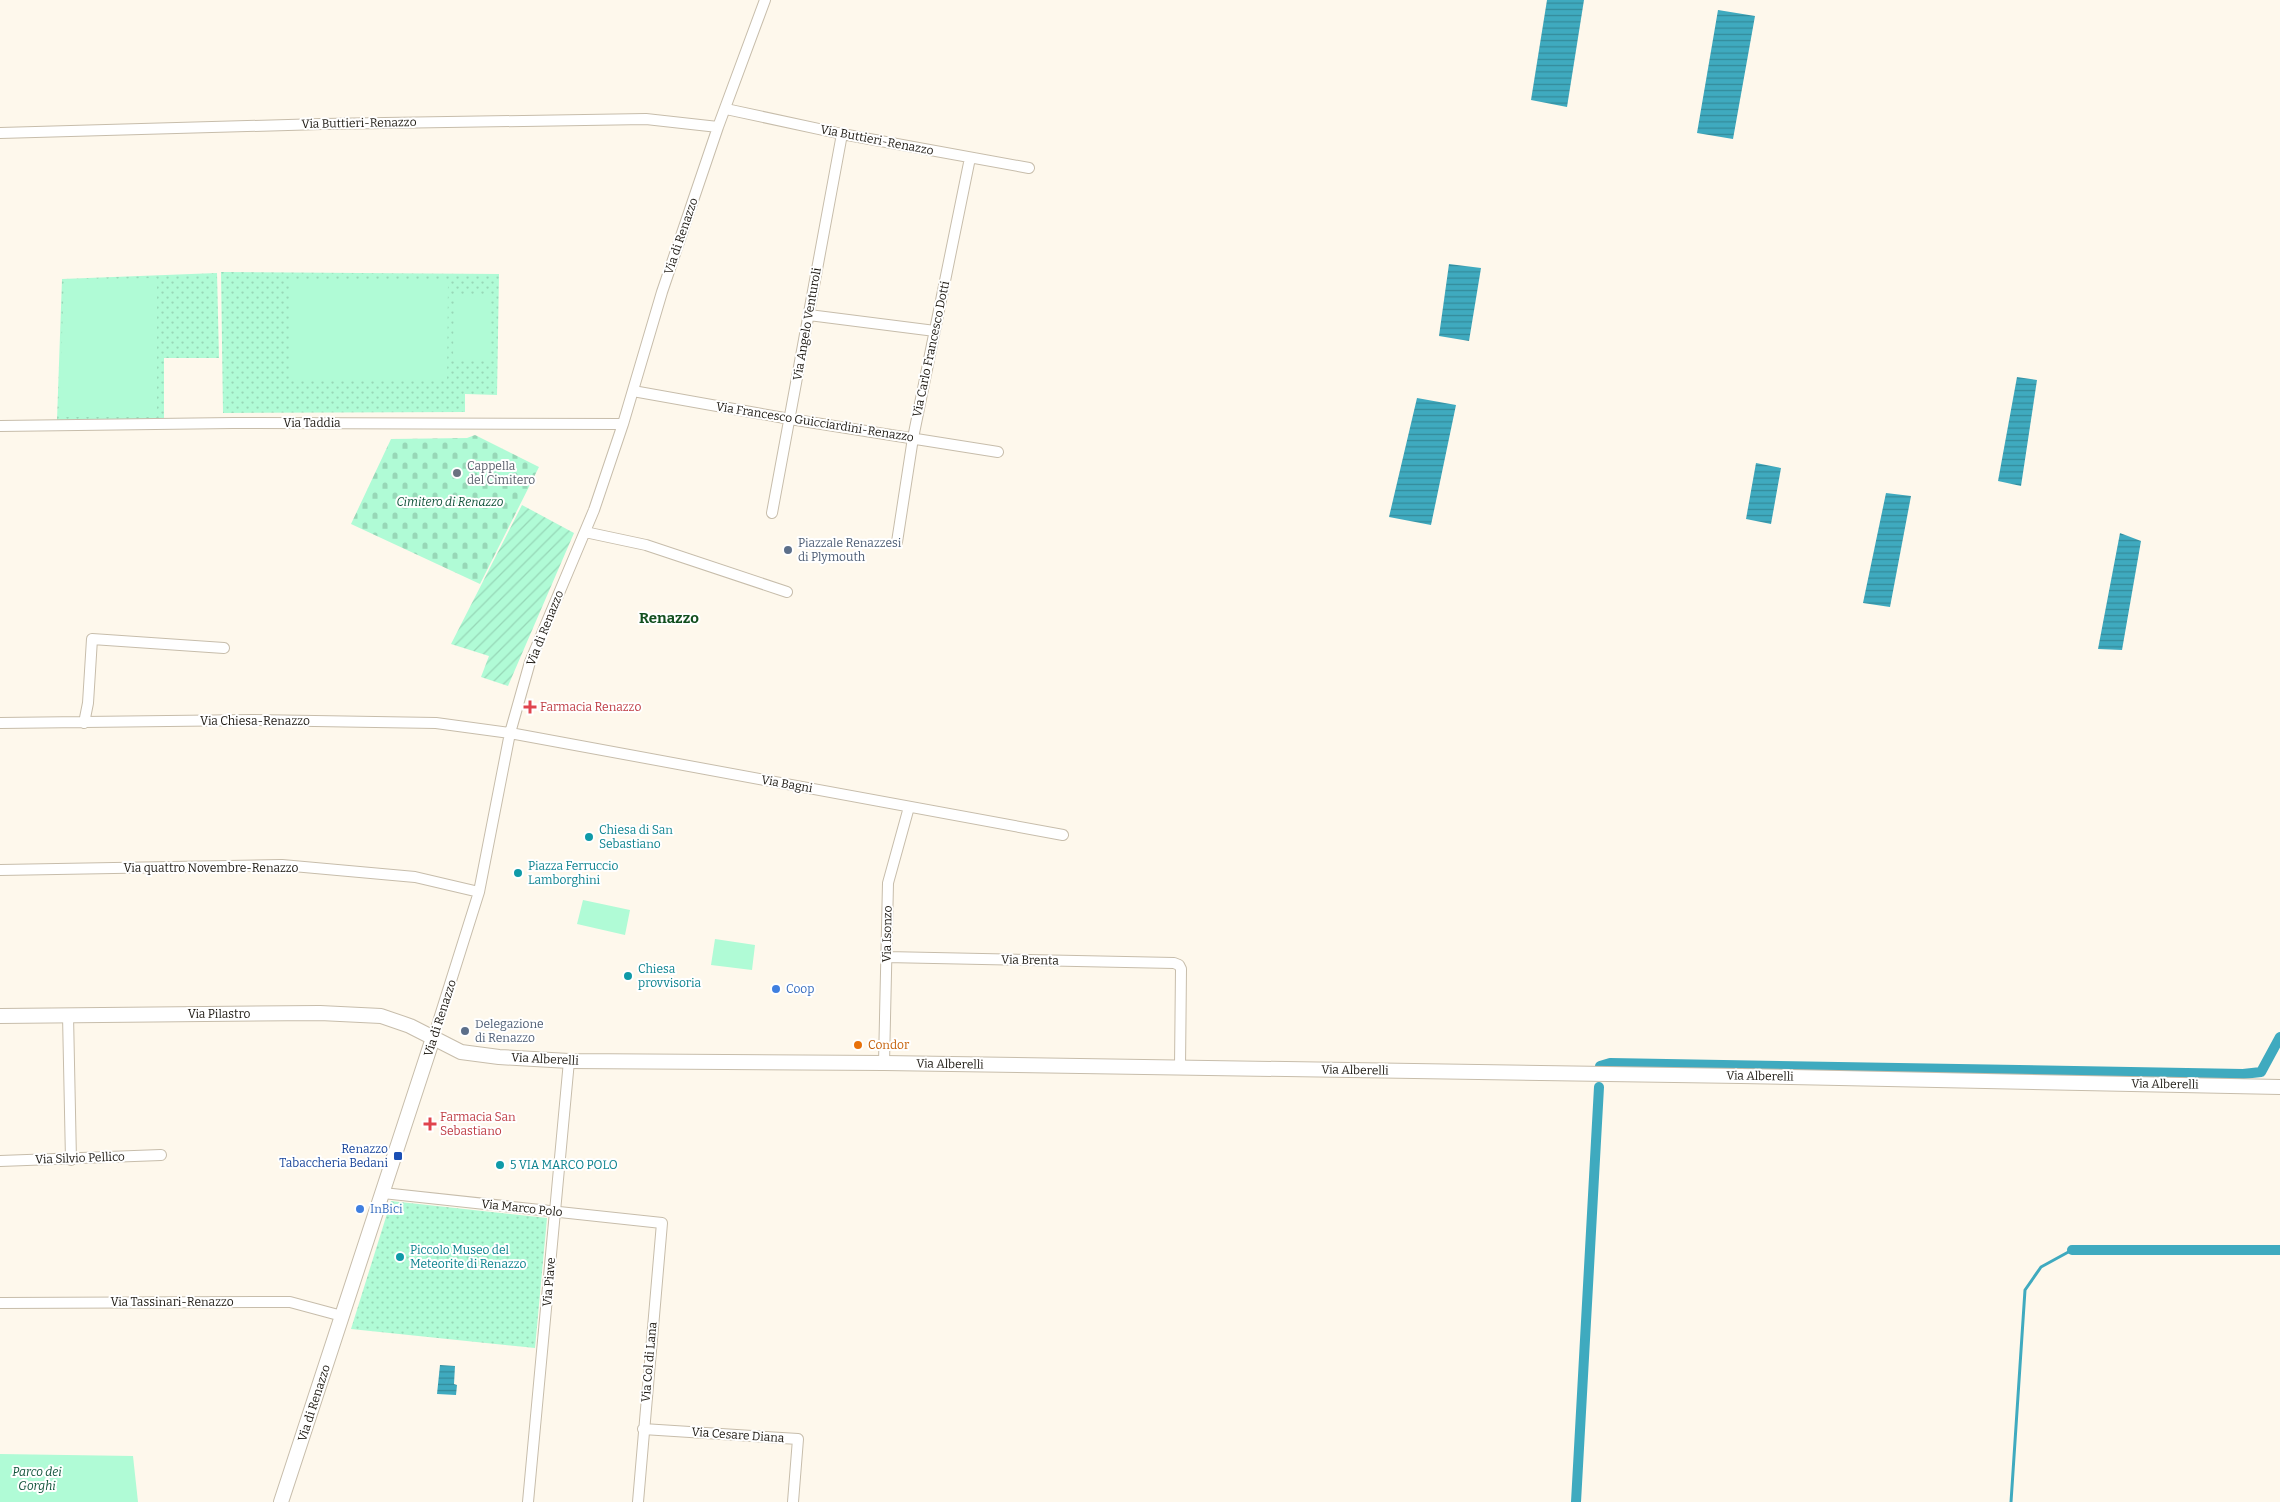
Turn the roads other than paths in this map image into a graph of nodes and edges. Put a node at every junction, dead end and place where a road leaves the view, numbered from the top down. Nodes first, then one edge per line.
1 (765, 0) edge
2 (726, 108) junction
3 (718, 127) junction
4 (0, 133) edge
5 (842, 134) junction
6 (970, 158) junction
7 (1029, 168) dead end
8 (809, 315) junction
9 (935, 331) junction
10 (633, 391) junction
11 (790, 419) junction
12 (624, 424) junction
13 (0, 426) edge
14 (913, 438) junction
15 (998, 452) dead end
16 (772, 513) dead end
17 (585, 532) junction
18 (898, 542) dead end
19 (788, 592) dead end
20 (224, 648) dead end
21 (0, 723) edge
22 (84, 723) junction
23 (510, 733) junction
24 (909, 807) junction
25 (1063, 836) dead end
26 (0, 870) edge
27 (479, 892) junction
28 (886, 957) junction
29 (68, 1015) junction
30 (0, 1016) edge
31 (433, 1038) junction
32 (569, 1061) junction
33 (884, 1063) junction
34 (1180, 1067) junction
35 (2280, 1087) edge
36 (161, 1155) dead end
37 (71, 1160) junction
38 (0, 1161) edge
39 (383, 1193) junction
40 (556, 1211) junction
41 (662, 1223) joint
42 (0, 1303) edge
43 (342, 1316) junction
44 (643, 1429) junction
45 (281, 1502) edge
46 (528, 1502) edge
47 (638, 1502) edge
48 (794, 1502) edge

1 - 2 street, Via di Renazzo
2 - 3 street, Via di Renazzo
2 - 5 street, Via Buttieri-Renazzo
3 - 4 street, Via Buttieri-Renazzo
3 - 10 street, Via di Renazzo
5 - 6 street, Via Buttieri-Renazzo
5 - 8 street, Via Angelo Venturoli
6 - 7 street, Via Buttieri-Renazzo
6 - 9 street, Via Carlo Francesco Dotti
8 - 9 street
8 - 11 street, Via Angelo Venturoli
9 - 14 street, Via Carlo Francesco Dotti
10 - 11 street, Via Francesco Guicciardini-Renazzo
10 - 12 street, Via di Renazzo
11 - 14 street, Via Francesco Guicciardini-Renazzo
11 - 16 street, Via Angelo Venturoli
12 - 13 street, Via Taddia
12 - 17 street, Via di Renazzo
14 - 15 street, Via Francesco Guicciardini-Renazzo
14 - 18 street, Via Carlo Francesco Dotti
17 - 19 street
17 - 23 street, Via di Renazzo
20 - 22 street
21 - 22 street, Via Chiesa-Renazzo
22 - 23 street, Via Chiesa-Renazzo
23 - 24 street, Via Bagni
23 - 27 street, Via di Renazzo
24 - 25 street, Via Bagni
24 - 28 street, Via Isonzo
26 - 27 street, Via quattro Novembre-Renazzo
27 - 31 street, Via di Renazzo
28 - 33 street, Via Isonzo
28 - 34 street, Via Brenta
29 - 30 street, Via Pilastro
29 - 31 street, Via Pilastro
29 - 37 street
31 - 32 street, Via Alberelli
31 - 39 street, Via di Renazzo
32 - 33 street, Via Alberelli
32 - 40 street, Via Piave
33 - 34 street, Via Alberelli
34 - 35 street, Via Alberelli
36 - 37 street, Via Silvio Pellico
37 - 38 street, Via Silvio Pellico
39 - 40 street, Via Marco Polo
39 - 43 street, Via di Renazzo
40 - 41 street, Via Marco Polo
40 - 46 street, Via Piave
41 - 44 street, Via Col di Lana
42 - 43 street, Via Tassinari-Renazzo
43 - 45 street, Via di Renazzo
44 - 47 street, Via Col di Lana
44 - 48 street, Via Cesare Diana

